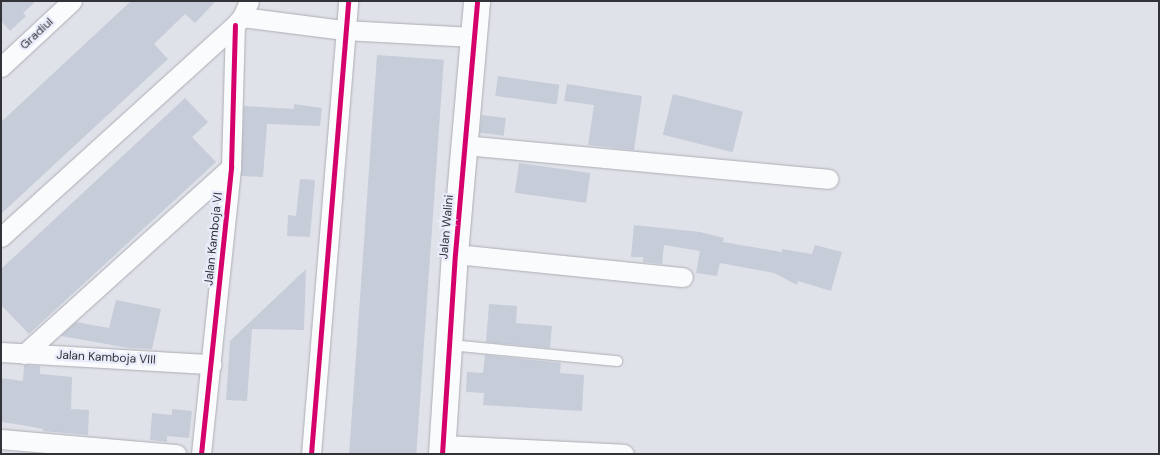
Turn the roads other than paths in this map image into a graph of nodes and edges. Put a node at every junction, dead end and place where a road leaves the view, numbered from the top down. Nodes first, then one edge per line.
1 (72, 1) edge
2 (348, 1) edge
3 (477, 1) edge
4 (242, 14) edge
5 (344, 30) junction
6 (473, 38) junction
7 (1, 67) edge
8 (464, 145) junction
9 (231, 167) junction
10 (828, 179) dead end
11 (1, 237) edge
12 (455, 254) junction
13 (683, 277) dead end
14 (449, 345) junction
15 (1, 352) edge
16 (24, 354) junction
17 (617, 361) dead end
18 (212, 364) junction
19 (1, 439) edge
20 (442, 450) edge
21 (176, 454) edge
22 (201, 454) edge
23 (311, 454) edge
24 (624, 454) edge

1 - 7 street, Gradiul
2 - 5 street
3 - 6 street, Jalan Walini
4 - 5 street
4 - 9 street, Jalan Kamboja VI
4 - 11 street
5 - 6 street
5 - 23 street
6 - 8 street, Jalan Walini
8 - 10 street
8 - 12 street, Jalan Walini
9 - 16 street
9 - 18 street, Jalan Kamboja VI
12 - 13 street
12 - 14 street, Jalan Walini
14 - 17 lane
14 - 20 street, Jalan Walini
15 - 16 street, Jalan Kamboja VIII
16 - 18 street, Jalan Kamboja VIII
18 - 22 street, Jalan Kamboja VI
19 - 21 street
20 - 24 street

